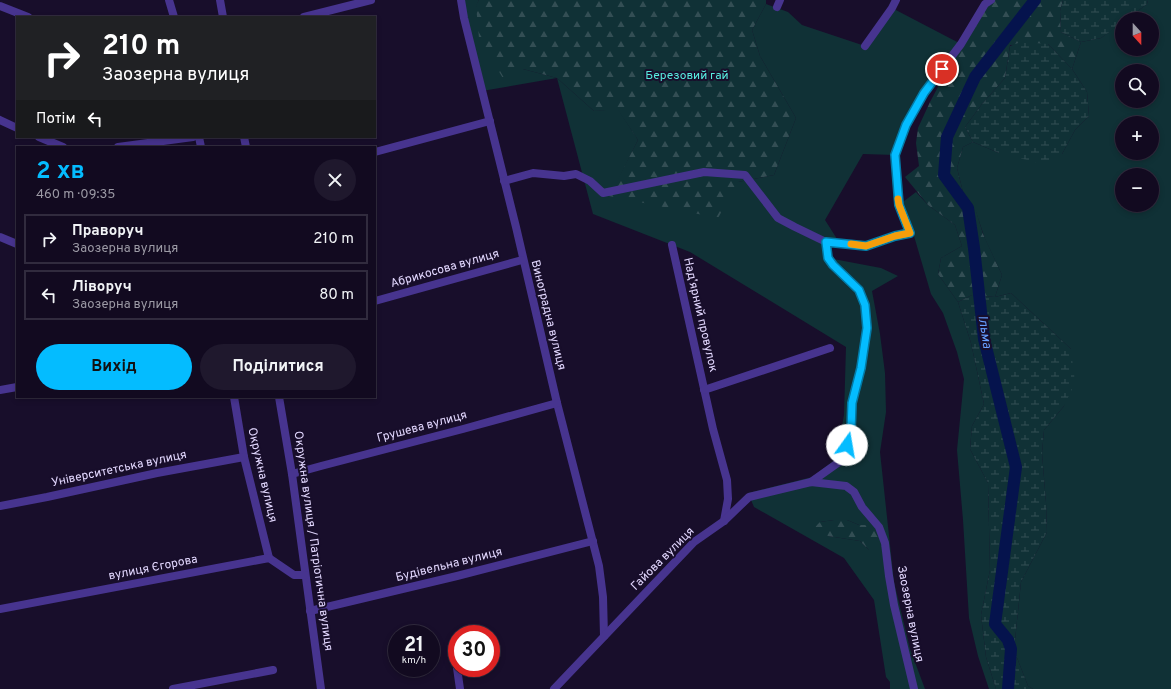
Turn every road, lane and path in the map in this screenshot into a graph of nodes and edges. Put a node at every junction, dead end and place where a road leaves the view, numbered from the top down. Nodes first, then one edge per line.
1 (169, 0) edge
2 (220, 0) edge
3 (371, 0) edge
4 (461, 0) edge
5 (896, 0) edge
6 (991, 0) edge
7 (0, 6) edge
8 (25, 16) edge
9 (174, 16) edge
10 (223, 16) edge
11 (308, 16) edge
12 (865, 46) dead end
13 (0, 120) edge
14 (490, 121) junction
15 (16, 128) edge
16 (41, 138) edge
17 (186, 138) edge
18 (61, 146) edge
19 (126, 146) edge
20 (376, 152) edge
21 (504, 181) junction
22 (0, 237) edge
23 (826, 242) junction
24 (16, 244) edge
25 (672, 245) dead end
26 (522, 260) junction
27 (376, 301) edge
28 (830, 348) dead end
29 (16, 387) edge
30 (0, 390) edge
31 (704, 390) junction
32 (234, 398) edge
33 (279, 398) edge
34 (557, 403) junction
35 (244, 457) junction
36 (292, 474) junction
37 (811, 482) junction
38 (0, 506) edge
39 (724, 520) junction
40 (593, 541) junction
41 (269, 558) junction
42 (306, 575) junction
43 (0, 609) edge
44 (310, 611) junction
45 (604, 636) junction
46 (273, 670) dead end
47 (458, 677) edge
48 (173, 689) edge
49 (320, 689) edge
50 (460, 689) edge
51 (554, 689) edge
52 (914, 689) edge

1 - 9 street
2 - 10 street
3 - 11 street
4 - 14 street, Виноградна вулиця
5 - 12 street
6 - 23 street
7 - 8 street
13 - 15 street
14 - 20 street
14 - 21 street, Виноградна вулиця
16 - 18 street
17 - 19 street
21 - 23 street
21 - 26 street, Виноградна вулиця
22 - 24 street
23 - 37 street
25 - 31 street, Надʼярний провулок
26 - 27 street, Абрикосова вулиця
26 - 34 street, Виноградна вулиця
28 - 31 street, Надʼярний провулок
29 - 30 street
31 - 39 street, Надʼярний провулок
32 - 35 street, Окружна вулиця
33 - 36 street, Окружна вулиця / Патріотична вулиця
34 - 36 street, Грушева вулиця
34 - 40 street, Виноградна вулиця
35 - 38 street, Університетська вулиця
35 - 41 street, Окружна вулиця
36 - 42 street, Окружна вулиця / Патріотична вулиця
37 - 39 street, Гайова вулиця
37 - 52 street, Заозерна вулиця
39 - 45 street, Гайова вулиця
40 - 44 street, Будівельна вулиця
40 - 45 street, Виноградна вулиця
41 - 42 street
41 - 43 street, вулиця Єгорова
42 - 44 street, Окружна вулиця / Патріотична вулиця
44 - 49 street, Окружна вулиця / Патріотична вулиця
45 - 51 street, Гайова вулиця
46 - 48 street
47 - 50 street

